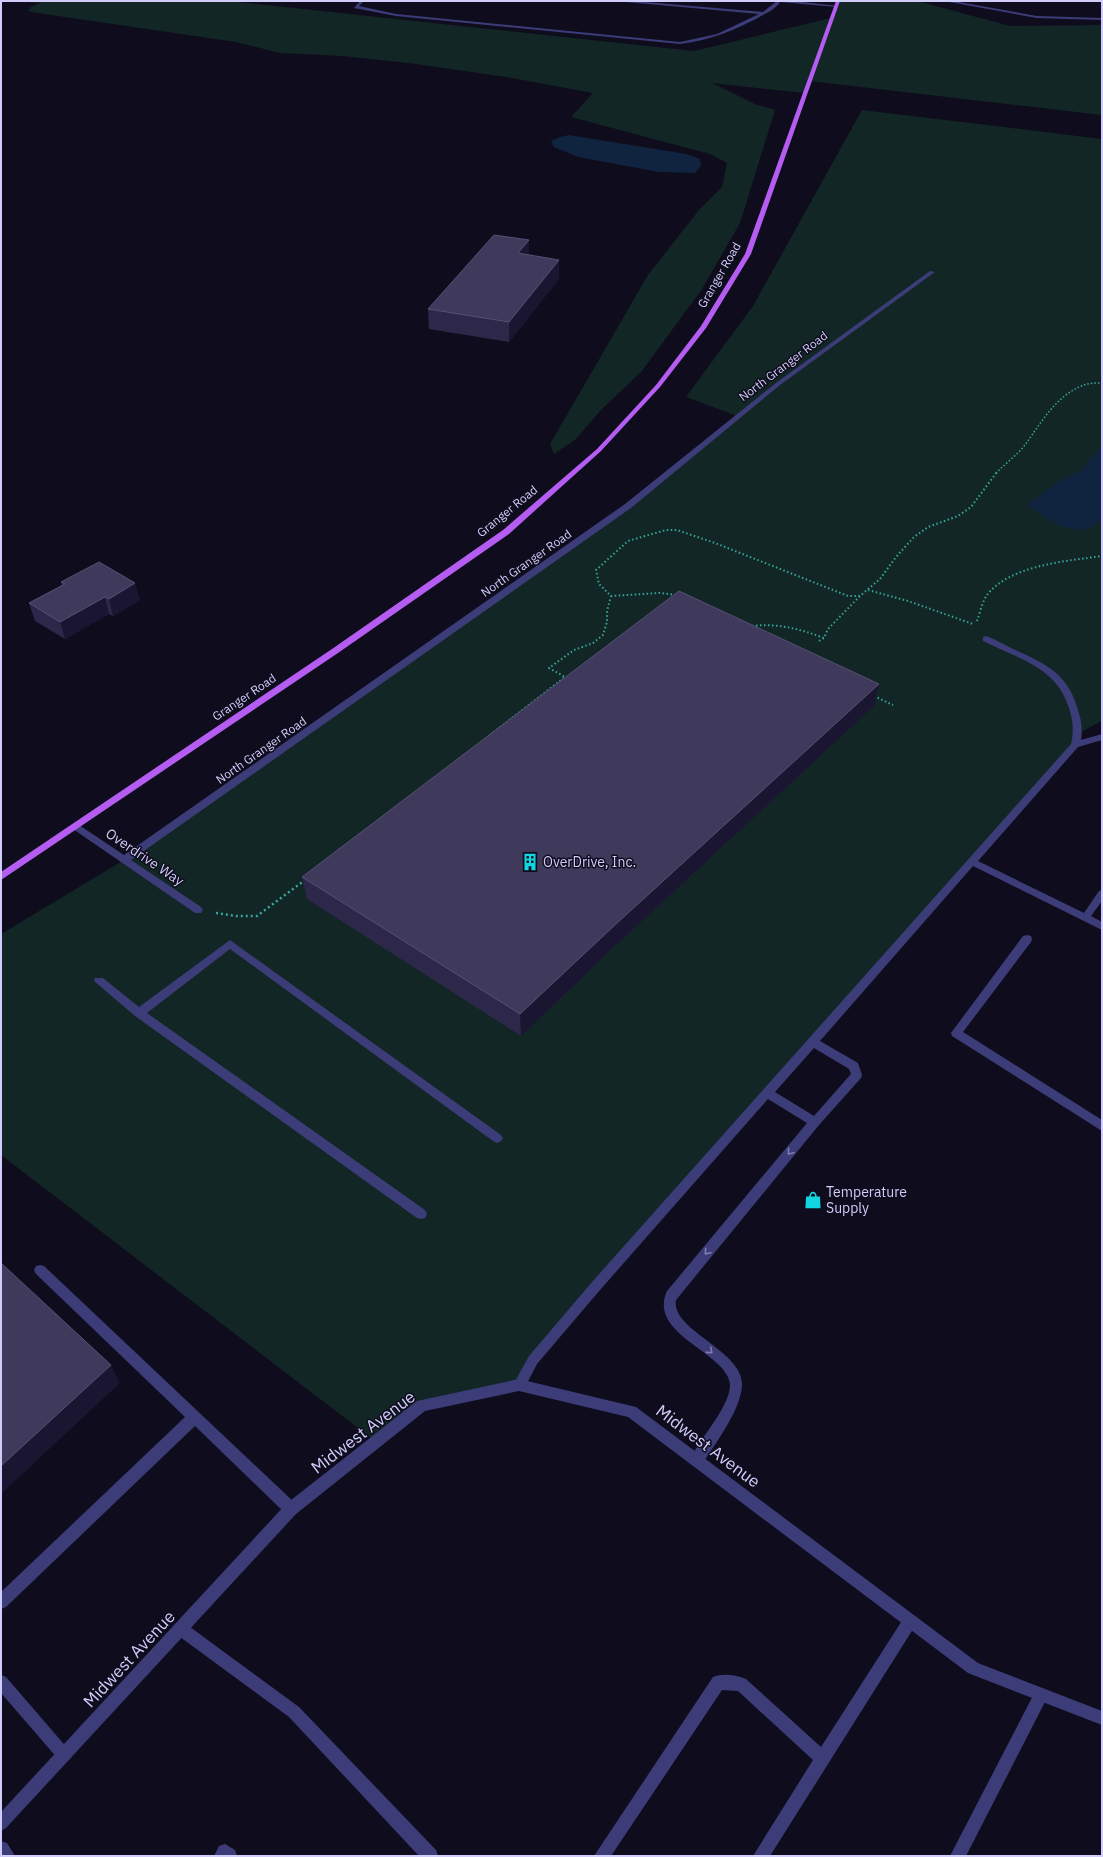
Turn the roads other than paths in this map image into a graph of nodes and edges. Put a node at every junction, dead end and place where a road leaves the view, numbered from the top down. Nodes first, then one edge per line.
1 (362, 1) edge
2 (617, 1) edge
3 (779, 1) edge
4 (946, 1) edge
5 (837, 3) edge
6 (764, 13) junction
7 (1102, 18) edge
8 (932, 272) dead end
9 (986, 639) dead end
10 (1102, 738) edge
11 (1075, 745) junction
12 (76, 827) junction
13 (124, 860) junction
14 (973, 862) junction
15 (1, 876) edge
16 (1102, 894) edge
17 (198, 910) road end
18 (1085, 918) junction
19 (1102, 926) edge
20 (1027, 940) dead end
21 (99, 981) dead end
22 (139, 1014) junction
23 (813, 1042) junction
24 (768, 1093) junction
25 (815, 1122) junction
26 (1102, 1126) edge
27 (497, 1138) dead end
28 (421, 1214) dead end
29 (40, 1270) dead end
30 (519, 1385) junction
31 (195, 1417) junction
32 (697, 1460) junction
33 (291, 1509) junction
34 (1, 1602) edge
35 (910, 1621) junction
36 (181, 1628) junction
37 (1, 1682) edge
38 (1041, 1695) junction
39 (1102, 1718) edge
40 (64, 1755) junction
41 (823, 1758) junction
42 (1, 1823) edge
43 (1, 1849) edge
44 (7, 1856) edge
45 (222, 1856) edge
46 (229, 1856) edge
47 (430, 1856) edge
48 (602, 1856) edge
49 (761, 1856) edge
50 (958, 1856) edge

1 - 6 street
2 - 6 street
3 - 5 street
3 - 6 street
4 - 7 street
5 - 12 main road, Granger Road
8 - 13 street, North Granger Road
9 - 11 street
10 - 11 street
11 - 14 street
12 - 13 street, Overdrive Way
12 - 15 main road, Granger Road
13 - 17 street, Overdrive Way
14 - 18 street
14 - 23 street
16 - 18 street
18 - 19 street
20 - 26 street
21 - 22 street
22 - 27 street
22 - 28 street
23 - 24 street
23 - 25 street
24 - 25 street
24 - 30 street
25 -> 32 street
29 - 31 street
30 - 32 street, Midwest Avenue
30 - 33 street, Midwest Avenue
31 - 33 street
31 - 34 street
32 - 35 street, Midwest Avenue
33 - 36 street, Midwest Avenue
35 - 38 street, Midwest Avenue
35 - 41 street
36 - 40 street, Midwest Avenue
36 - 47 street
37 - 40 street
38 - 39 street, Midwest Avenue
38 - 50 street
40 - 42 street, Midwest Avenue
41 - 48 street
41 - 49 street
43 - 44 street
45 - 46 street

